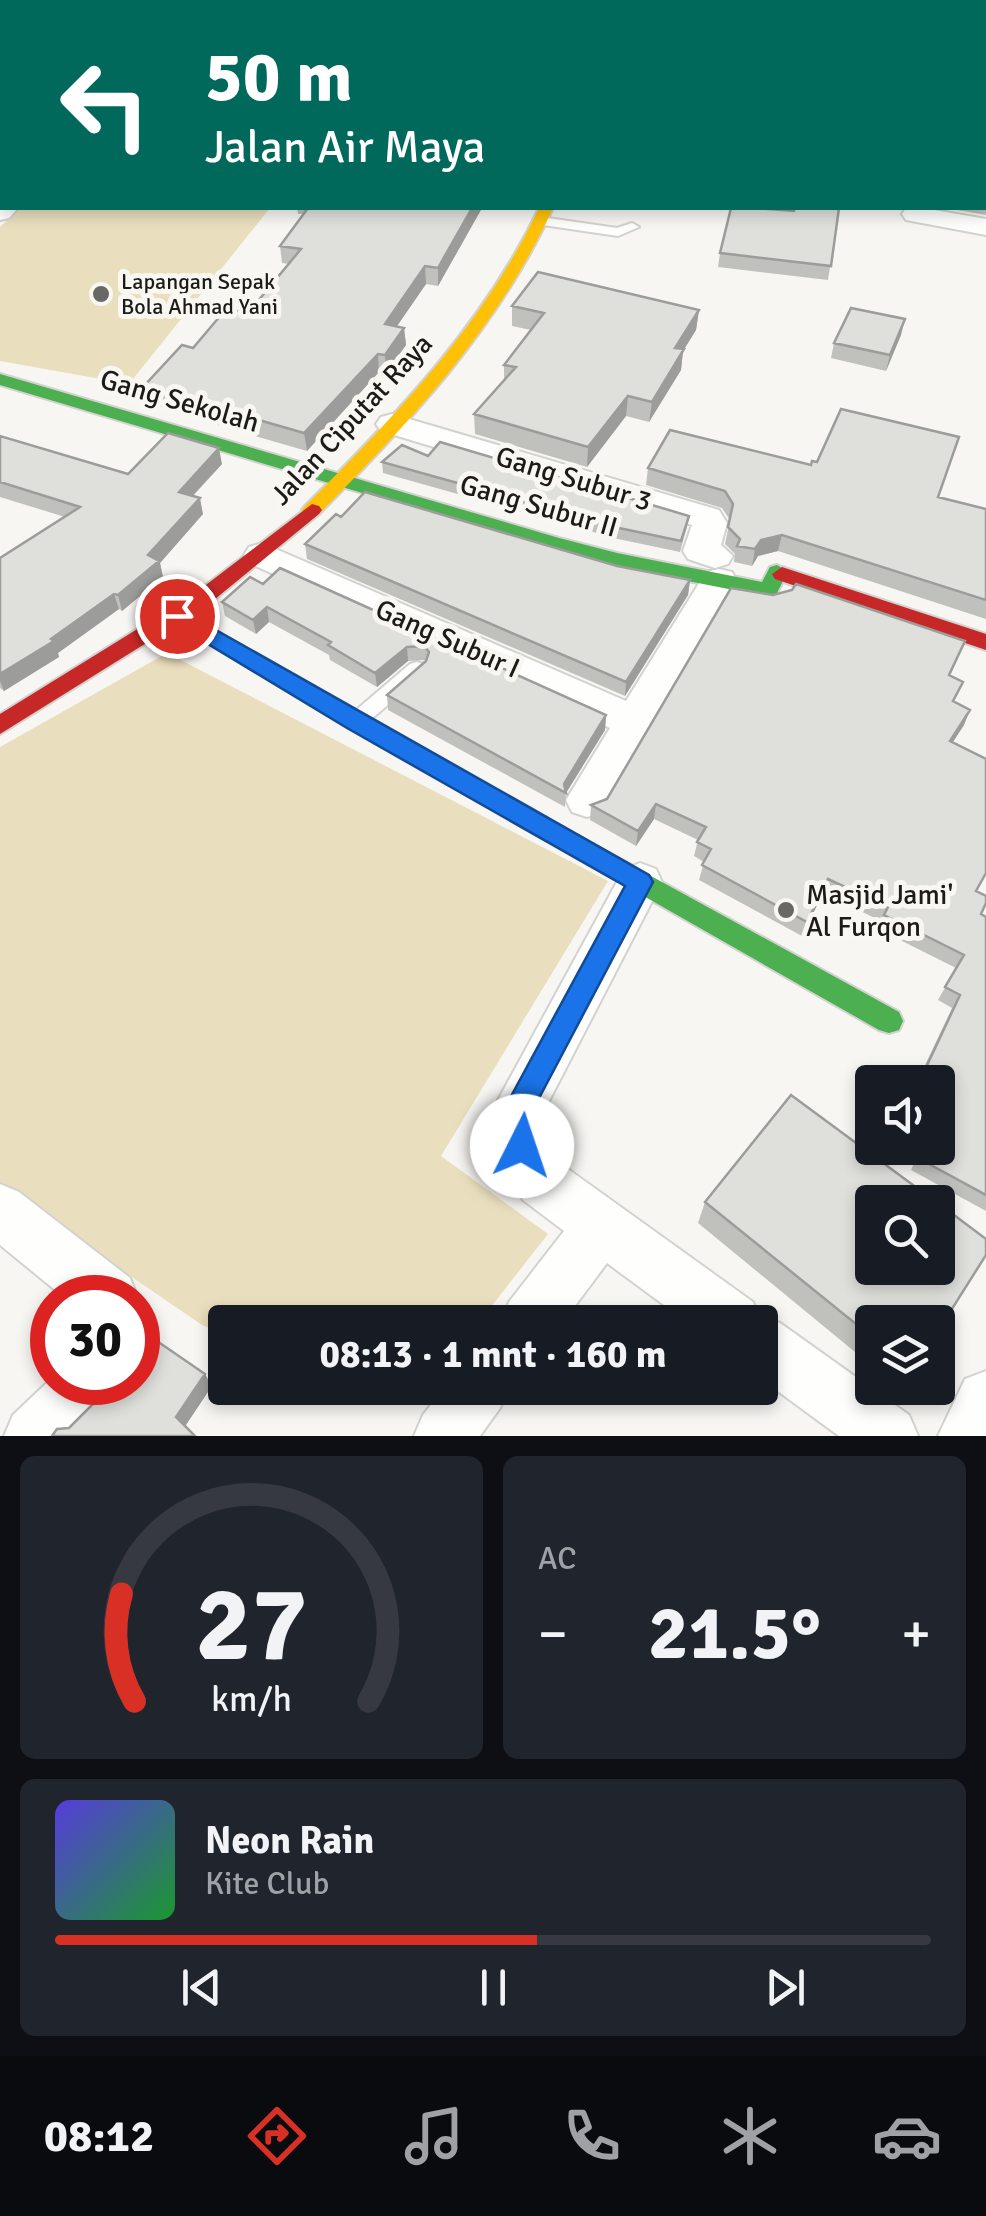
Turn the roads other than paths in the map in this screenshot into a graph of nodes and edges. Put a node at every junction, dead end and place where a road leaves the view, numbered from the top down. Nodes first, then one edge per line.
1 (544, 214) edge
2 (915, 214) dead end
3 (632, 227) dead end
4 (986, 227) edge
5 (0, 378) edge
6 (392, 424) junction
7 (344, 480) junction
8 (262, 555) junction
9 (717, 568) junction
10 (177, 616) junction
11 (986, 642) edge
12 (417, 668) edge
13 (39, 700) junction
14 (0, 703) edge
15 (634, 721) junction
16 (355, 722) junction
17 (0, 725) edge
18 (587, 800) dead end
19 (640, 882) junction
20 (889, 1021) dead end
21 (0, 1211) edge
22 (601, 1226) junction
23 (81, 1275) edge
24 (542, 1305) edge
25 (709, 1305) edge
26 (778, 1355) edge
27 (986, 1400) edge
28 (67, 1405) edge
29 (467, 1405) edge
30 (34, 1436) edge
31 (444, 1436) edge
32 (888, 1436) edge
33 (968, 1436) edge

1 - 3 lane
1 - 6 street, Jalan Ciputat Raya
2 - 4 street
5 - 7 street, Gang Sekolah
6 - 7 street, Jalan Ciputat Raya
6 - 9 street, Gang Subur 3
7 - 8 street, Jalan Ciputat Raya
7 - 9 street, Gang Subur II
8 - 10 street, Jalan Ciputat Raya
8 - 15 street, Gang Subur I
9 - 11 street, Gang Subur II
9 - 15 street
10 - 13 street, Jalan Ciputat Raya
10 - 16 street
12 - 16 lane
13 - 14 street
13 - 17 street, Jalan Ciputat Raya
15 - 18 street
16 - 19 street
19 - 20 street
19 - 22 street
21 - 23 street
22 - 24 street
22 - 25 street
26 - 32 street
27 - 33 street
28 - 30 street
29 - 31 street

